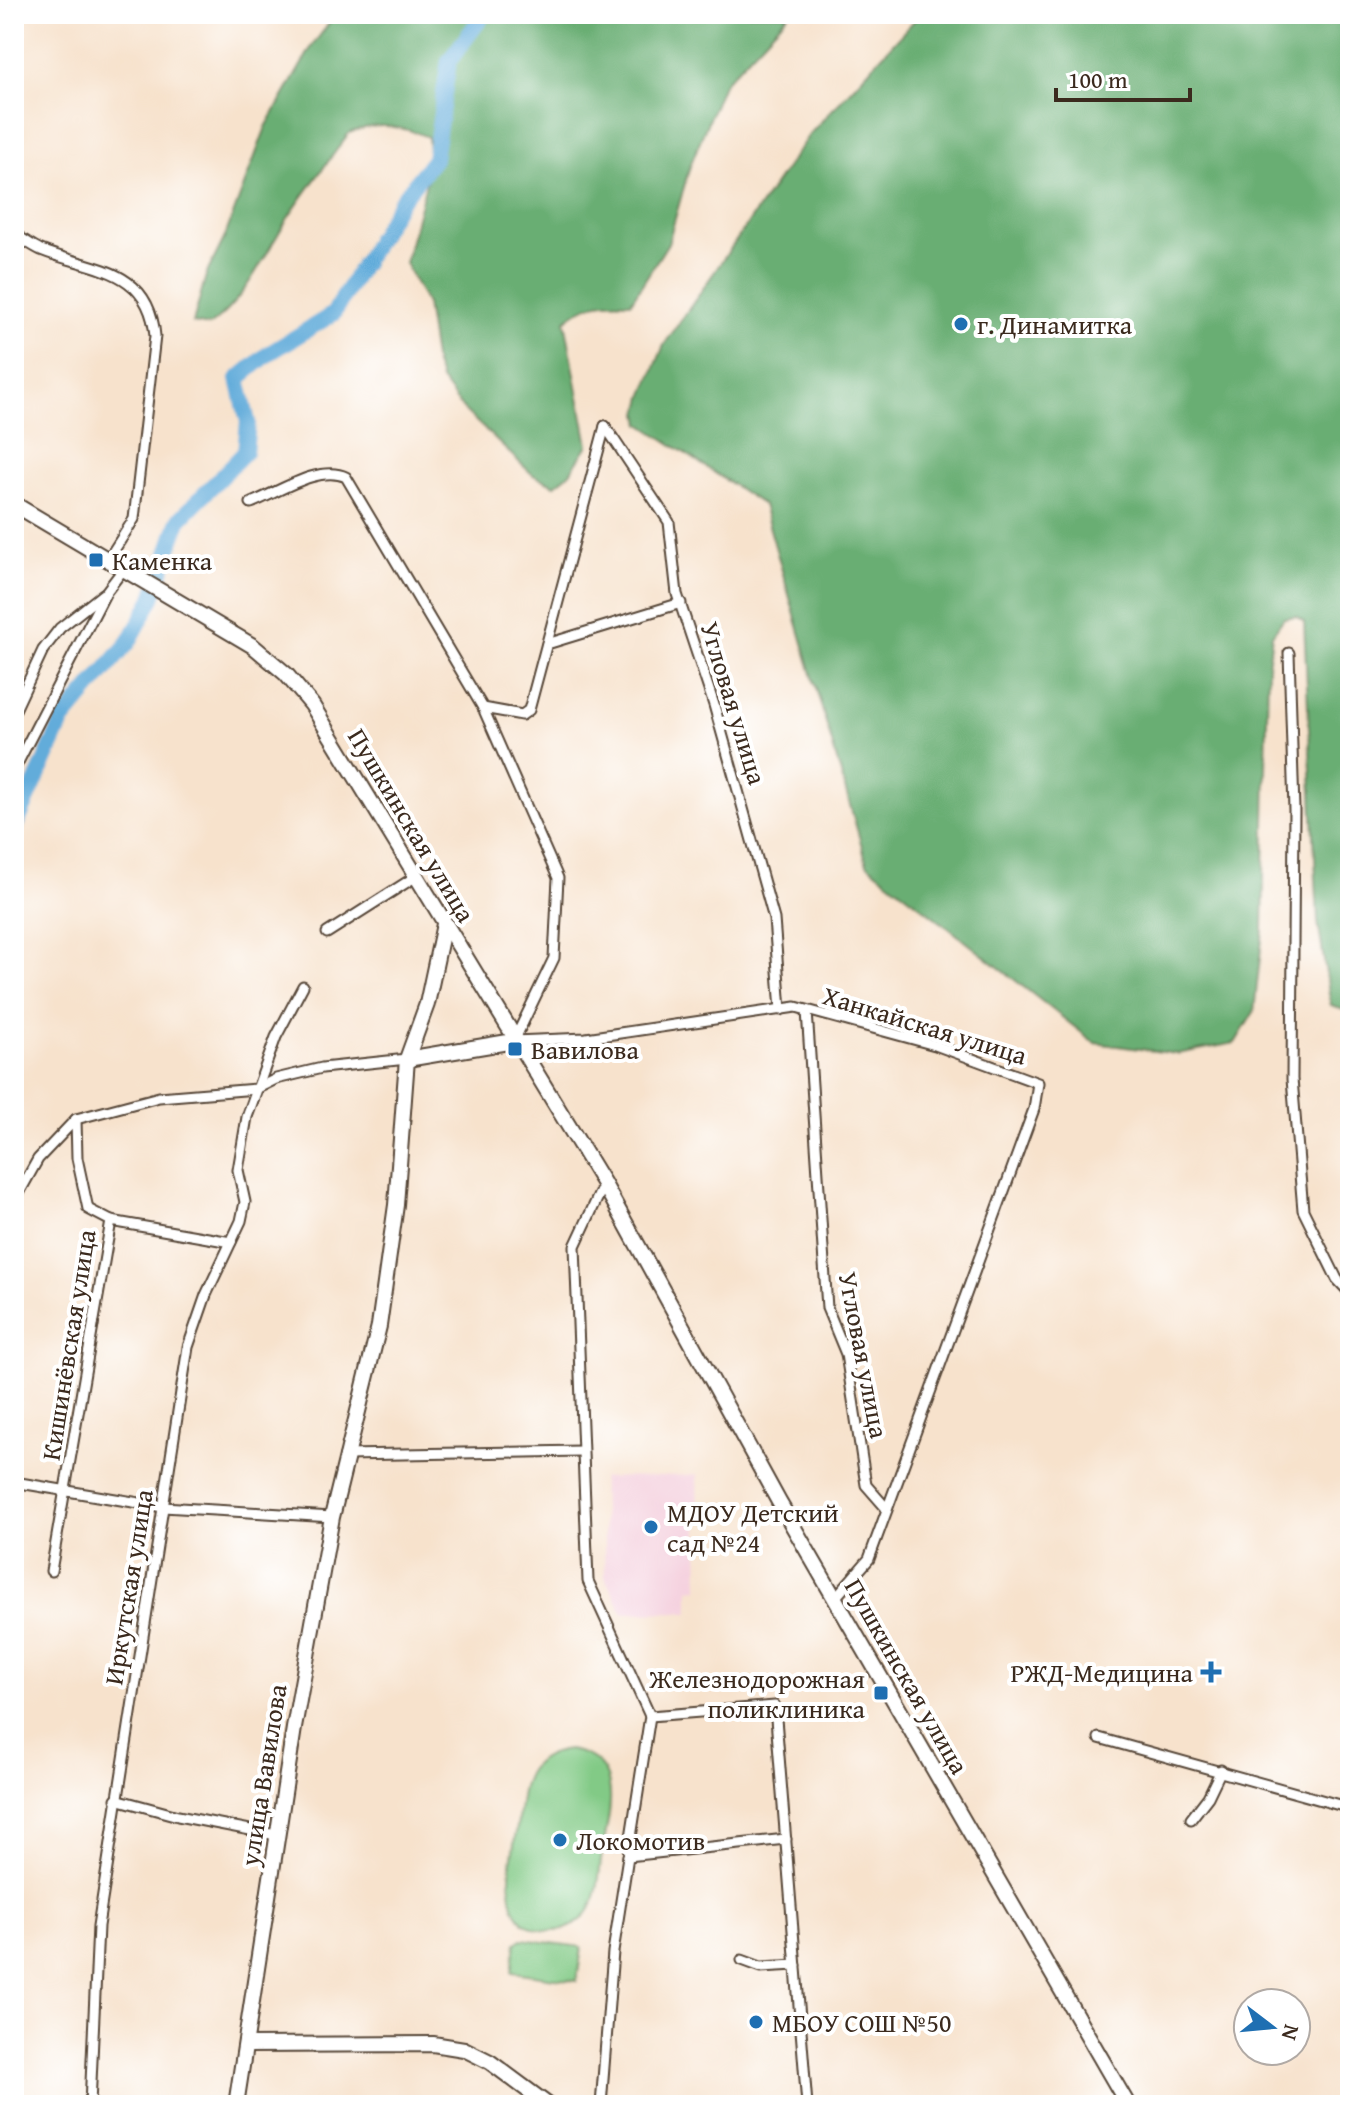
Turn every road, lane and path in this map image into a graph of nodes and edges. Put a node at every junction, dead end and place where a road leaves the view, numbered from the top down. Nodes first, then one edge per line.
1 (14, 234) edge
2 (251, 503) dead end
3 (14, 504) edge
4 (109, 558) junction
5 (132, 571) junction
6 (106, 592) junction
7 (681, 603) junction
8 (547, 644) junction
9 (1289, 653) dead end
10 (483, 708) junction
11 (14, 712) edge
12 (14, 770) edge
13 (415, 877) junction
14 (444, 924) junction
15 (327, 933) dead end
16 (303, 986) dead end
17 (781, 1010) junction
18 (807, 1011) junction
19 (514, 1041) junction
20 (407, 1059) junction
21 (1038, 1083) joint
22 (256, 1089) junction
23 (76, 1119) junction
24 (604, 1184) junction
25 (14, 1202) edge
26 (111, 1221) junction
27 (231, 1242) junction
28 (1350, 1293) edge
29 (581, 1451) junction
30 (345, 1455) junction
31 (14, 1482) edge
32 (66, 1491) junction
33 (163, 1507) junction
34 (887, 1509) junction
35 (332, 1517) junction
36 (51, 1571) dead end
37 (835, 1598) junction
38 (650, 1716) junction
39 (1099, 1738) dead end
40 (1221, 1770) junction
41 (116, 1799) junction
42 (1350, 1808) edge
43 (1191, 1819) dead end
44 (276, 1835) junction
45 (786, 1839) junction
46 (628, 1856) junction
47 (742, 1960) dead end
48 (796, 1965) junction
49 (246, 2045) junction
50 (90, 2105) edge
51 (236, 2105) edge
52 (548, 2105) edge
53 (601, 2105) edge
54 (807, 2105) edge
55 (1128, 2105) edge

1 - 4 street
2 - 10 street
3 - 4 main road, Пушкинская улица
4 - 5 main road, Пушкинская улица
5 - 6 street
5 - 13 main road, Пушкинская улица
6 - 11 street
6 - 12 street
7 - 8 street
7 - 8 street, Угловая улица
7 - 17 street, Угловая улица
8 - 10 street
9 - 28 street
10 - 19 street
13 - 14 main road, Пушкинская улица
13 - 15 street
14 - 19 main road, Пушкинская улица
14 - 20 main road, улица Вавилова
16 - 22 street, Иркутская улица
17 - 18 street, Ханкайская улица
17 - 19 street, Ханкайская улица
18 - 21 street, Ханкайская улица
18 - 34 street, Угловая улица
19 - 20 main road
19 - 24 main road, Пушкинская улица
20 - 22 street
20 - 30 main road, улица Вавилова
21 - 34 street, Угловая улица
22 - 23 street
22 - 27 street, Иркутская улица
23 - 25 street
23 - 26 street
24 - 29 street
24 - 37 main road, Пушкинская улица
26 - 27 street
26 - 32 street, Кишинёвская улица
27 - 33 street, Иркутская улица
29 - 30 street
29 - 38 street
30 - 35 main road, улица Вавилова
31 - 32 street
32 - 33 street
32 - 36 street, Кишинёвская улица
33 - 35 street
33 - 41 street, Иркутская улица
34 - 37 street, Угловая улица
35 - 44 main road, улица Вавилова
37 - 55 main road, Пушкинская улица
38 - 45 street
38 - 46 street
39 - 40 street
40 - 42 street
40 - 43 street
41 - 44 street
41 - 50 street, Иркутская улица
44 - 49 main road, улица Вавилова
45 - 46 street
45 - 48 street
46 - 53 street
47 - 48 street
48 - 54 street
49 - 51 main road, улица Вавилова
49 - 52 main road

